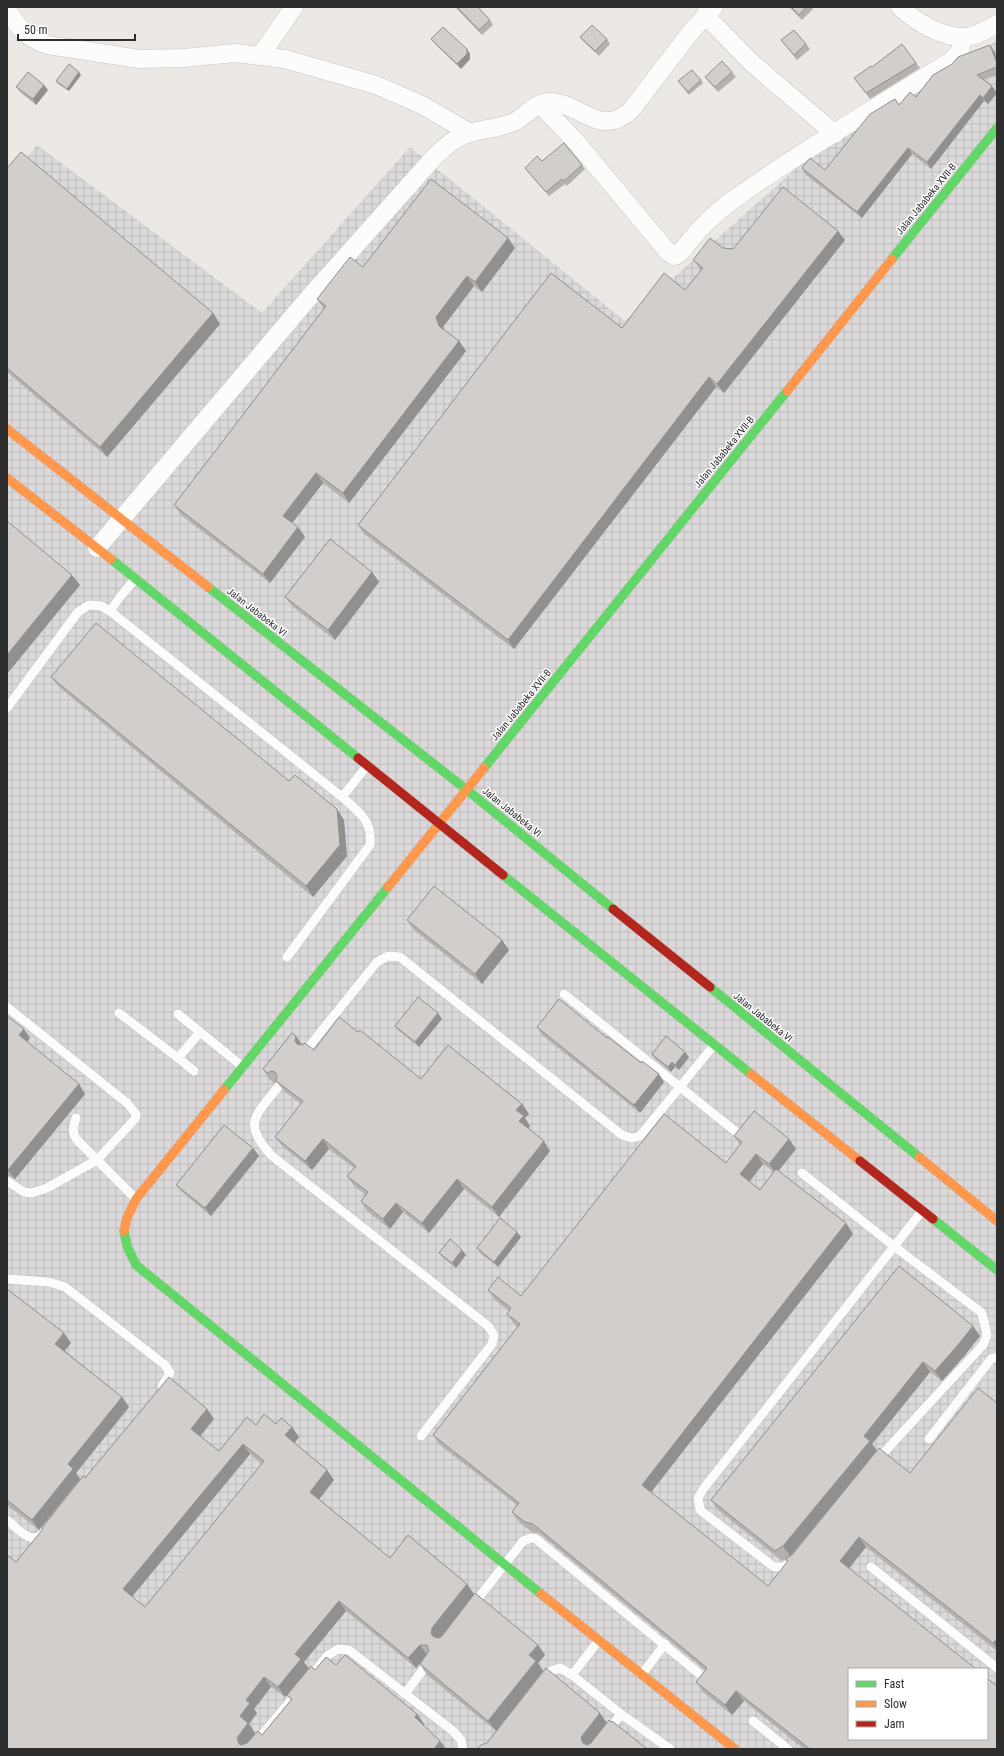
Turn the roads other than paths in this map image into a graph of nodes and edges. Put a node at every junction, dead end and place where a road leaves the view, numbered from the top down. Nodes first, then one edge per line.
1 (294, 7) edge
2 (900, 7) edge
3 (7, 10) edge
4 (710, 11) edge
5 (997, 24) edge
6 (963, 37) junction
7 (260, 56) junction
8 (540, 104) junction
9 (997, 128) edge
10 (470, 133) junction
11 (835, 134) junction
12 (7, 429) edge
13 (7, 478) edge
14 (121, 520) junction
15 (97, 548) junction
16 (135, 580) junction
17 (110, 611) junction
18 (7, 708) edge
19 (367, 766) junction
20 (467, 790) junction
21 (342, 797) junction
22 (439, 824) junction
23 (287, 957) dead end
24 (564, 994) dead end
25 (7, 1007) edge
26 (119, 1013) dead end
27 (178, 1014) dead end
28 (200, 1032) junction
29 (714, 1045) junction
30 (307, 1049) edge
31 (178, 1058) junction
32 (243, 1067) junction
33 (194, 1071) dead end
34 (278, 1087) edge
35 (681, 1087) junction
36 (76, 1118) dead end
37 (740, 1135) edge
38 (98, 1160) junction
39 (802, 1173) dead end
40 (7, 1181) edge
41 (136, 1199) junction
42 (922, 1211) junction
43 (997, 1221) edge
44 (894, 1247) junction
45 (997, 1270) edge
46 (7, 1279) edge
47 (997, 1357) edge
48 (158, 1391) edge
49 (421, 1436) dead end
50 (929, 1439) dead end
51 (869, 1470) edge
52 (7, 1520) edge
53 (49, 1528) edge
54 (799, 1555) edge
55 (505, 1563) junction
56 (871, 1567) dead end
57 (468, 1612) edge
58 (599, 1640) junction
59 (665, 1644) junction
60 (430, 1660) edge
61 (997, 1668) edge
62 (642, 1674) junction
63 (572, 1675) junction
64 (702, 1676) edge
65 (537, 1688) edge
66 (405, 1694) junction
67 (621, 1714) junction
68 (753, 1722) dead end
69 (250, 1749) edge
70 (463, 1749) edge
71 (594, 1749) edge
72 (670, 1749) edge
73 (735, 1749) edge
74 (788, 1749) edge

1 - 7 street
2 - 6 street
3 - 7 street
4 - 8 street
4 - 11 street
5 - 6 street
6 - 11 street
7 - 10 street
8 - 10 street
8 - 11 street
9 - 20 street, Jalan Jababeka XVII-B
10 - 14 street
12 - 14 street, Jalan Jababeka VI
13 - 15 street
14 - 15 street
14 - 20 street, Jalan Jababeka VI
15 - 16 street
16 - 17 lane
16 - 19 street
17 - 18 lane
17 - 21 lane
19 - 21 lane
19 - 22 street
20 - 22 street, Jalan Jababeka XVII-B
20 - 43 street, Jalan Jababeka VI
21 - 23 lane
22 - 29 street
22 - 32 street, Jalan Jababeka XVII-B
24 - 35 lane
25 - 38 lane
26 - 31 lane
27 - 28 lane
28 - 31 lane
28 - 32 lane
29 - 35 lane
29 - 42 street
30 - 35 lane
31 - 33 lane
32 - 41 street, Jalan Jababeka XVII-B
34 - 49 lane
35 - 37 lane
36 - 38 lane
38 - 40 lane
38 - 41 lane
39 - 44 lane
41 - 55 street, Jalan Jababeka XVII-B
42 - 44 lane
42 - 45 street
44 - 51 lane
44 - 54 lane
46 - 48 lane
47 - 50 lane
52 - 53 lane
55 - 57 lane
55 - 58 street, Jalan Jababeka XVII-B
55 - 59 lane
56 - 61 lane
58 - 62 street, Jalan Jababeka XVII-B
58 - 63 lane
59 - 62 lane
59 - 64 lane
60 - 66 lane
62 - 73 street, Jalan Jababeka XVII-B
63 - 65 lane
63 - 67 lane
66 - 69 lane
66 - 70 lane
67 - 71 lane
67 - 72 lane
68 - 74 lane

